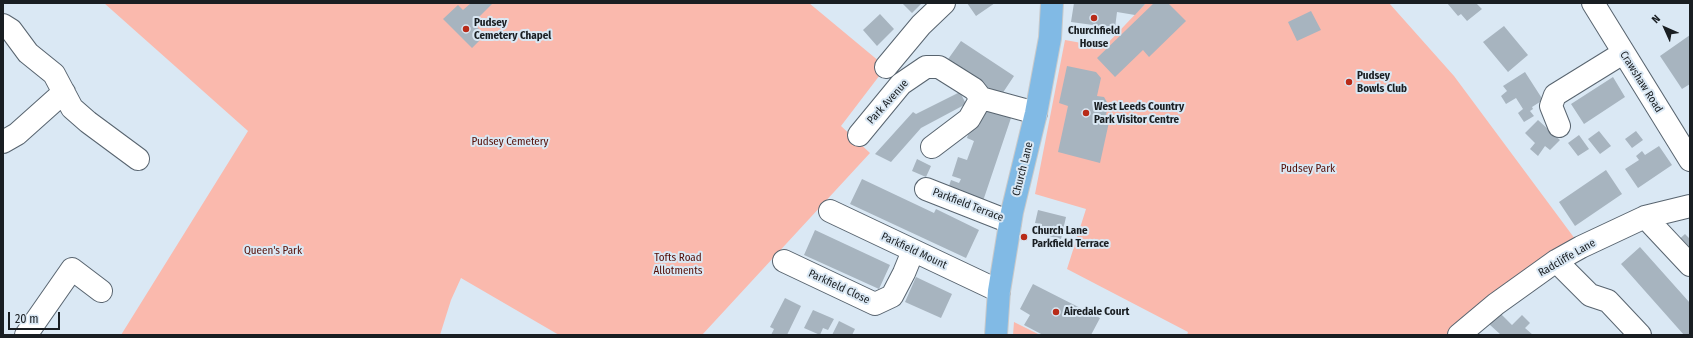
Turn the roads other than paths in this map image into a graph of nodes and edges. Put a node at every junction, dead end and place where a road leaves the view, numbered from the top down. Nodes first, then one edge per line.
1 (944, 3) edge
2 (1052, 3) edge
3 (1593, 3) edge
4 (3, 25) edge
5 (1623, 52) junction
6 (886, 67) dead end
7 (64, 92) junction
8 (981, 98) junction
9 (1036, 114) junction
10 (1559, 126) dead end
11 (859, 135) dead end
12 (3, 142) edge
13 (932, 147) dead end
14 (138, 159) dead end
15 (1690, 160) edge
16 (926, 189) dead end
17 (1690, 206) edge
18 (830, 211) dead end
19 (1645, 217) junction
20 (1010, 222) junction
21 (913, 250) junction
22 (784, 261) dead end
23 (1556, 262) junction
24 (1690, 265) edge
25 (102, 291) dead end
26 (999, 291) junction
27 (26, 335) edge
28 (996, 335) edge
29 (1459, 335) edge
30 (1640, 335) edge

1 - 6 street
2 - 9 main road, Church Lane
3 - 5 street, Crawshaw Road
4 - 7 street
5 - 10 street
5 - 15 street, Crawshaw Road
7 - 12 street
7 - 14 street
8 - 9 street
8 - 11 street, Park Avenue
8 - 13 street
9 - 20 main road, Church Lane
16 - 20 street, Parkfield Terrace
17 - 19 street, Radcliffe Lane
18 - 21 street, Parkfield Mount
19 - 23 street, Radcliffe Lane
19 - 24 street
20 - 26 main road, Church Lane
21 - 22 street, Parkfield Close
21 - 26 street, Parkfield Mount
23 - 29 street, Radcliffe Lane
23 - 30 street
25 - 27 street
26 - 28 main road, Church Lane

